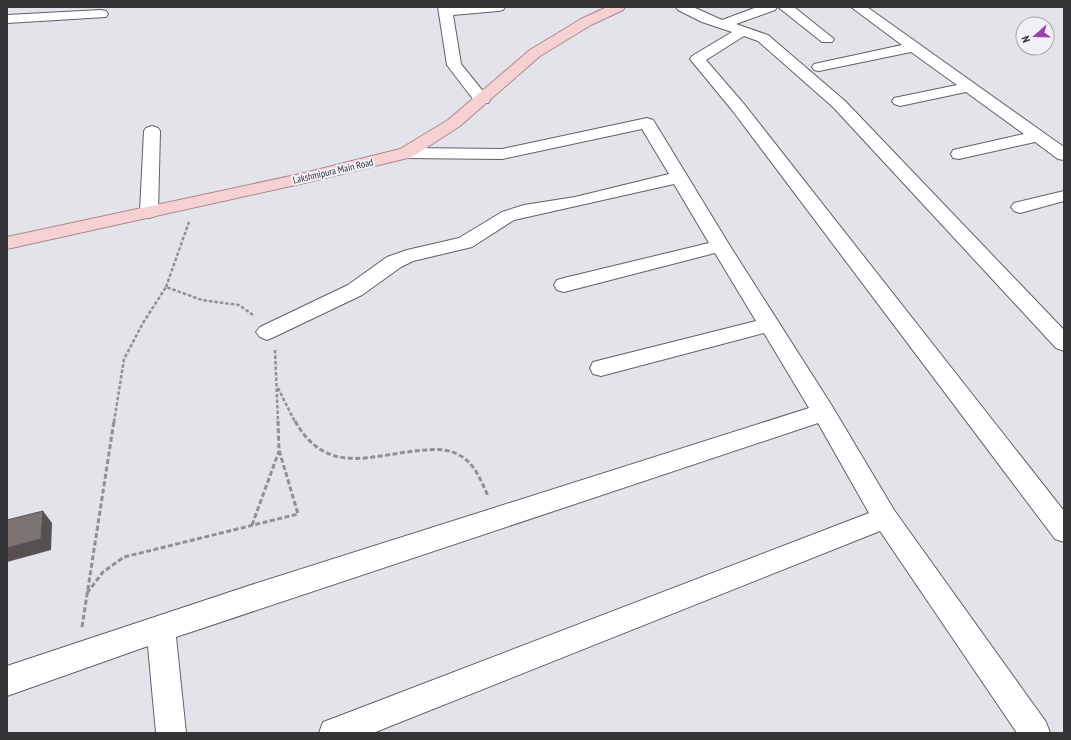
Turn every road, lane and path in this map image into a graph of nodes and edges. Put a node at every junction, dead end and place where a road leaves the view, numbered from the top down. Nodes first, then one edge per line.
1 (498, 7) edge
2 (618, 7) edge
3 (683, 7) edge
4 (770, 7) edge
5 (785, 7) edge
6 (858, 7) edge
7 (446, 10) edge
8 (101, 14) dead end
9 (7, 19) edge
10 (723, 24) junction
11 (743, 31) junction
12 (826, 39) dead end
13 (914, 47) junction
14 (819, 67) dead end
15 (969, 87) junction
16 (482, 100) junction
17 (900, 101) dead end
18 (152, 131) dead end
19 (1038, 136) junction
20 (406, 153) junction
21 (959, 154) dead end
22 (1064, 155) edge
23 (680, 177) junction
24 (1064, 196) edge
25 (196, 202) junction
26 (1020, 207) dead end
27 (149, 212) junction
28 (7, 243) edge
29 (720, 246) junction
30 (564, 286) dead end
31 (166, 287) junction
32 (768, 325) junction
33 (267, 332) junction
34 (1064, 343) edge
35 (601, 368) dead end
36 (276, 386) junction
37 (824, 412) junction
38 (279, 450) junction
39 (885, 518) junction
40 (495, 519) junction
41 (252, 526) junction
42 (1064, 530) edge
43 (87, 593) junction
44 (161, 630) junction
45 (76, 659) junction
46 (7, 681) edge
47 (171, 733) edge
48 (334, 733) edge
49 (1035, 733) edge

1 - 7 street
2 - 16 main road, Lakshmipura Main Road
3 - 10 street
4 - 10 street
5 - 12 street
6 - 13 street
7 - 16 street
8 - 9 street
10 - 11 street
11 - 34 street
11 - 42 street
13 - 14 street
13 - 15 street
15 - 17 street
15 - 19 street
16 - 20 main road, Lakshmipura Main Road
18 - 27 street
19 - 21 street
19 - 22 street
20 - 23 street
20 - 25 main road, Lakshmipura Main Road
23 - 29 street
23 - 33 street
24 - 26 street
25 - 27 main road, Lakshmipura Main Road
25 - 31 path
27 - 28 main road, Lakshmipura Main Road
29 - 30 street
29 - 32 street
31 - 33 path
31 - 43 path
32 - 35 street
32 - 37 street
33 - 36 path
36 - 38 path
36 - 40 path
37 - 39 street
37 - 40 street
38 - 41 path
38 - 41 path
39 - 48 street
39 - 49 street
40 - 44 street
41 - 43 path
43 - 45 path
44 - 45 street
44 - 47 street
45 - 46 street

